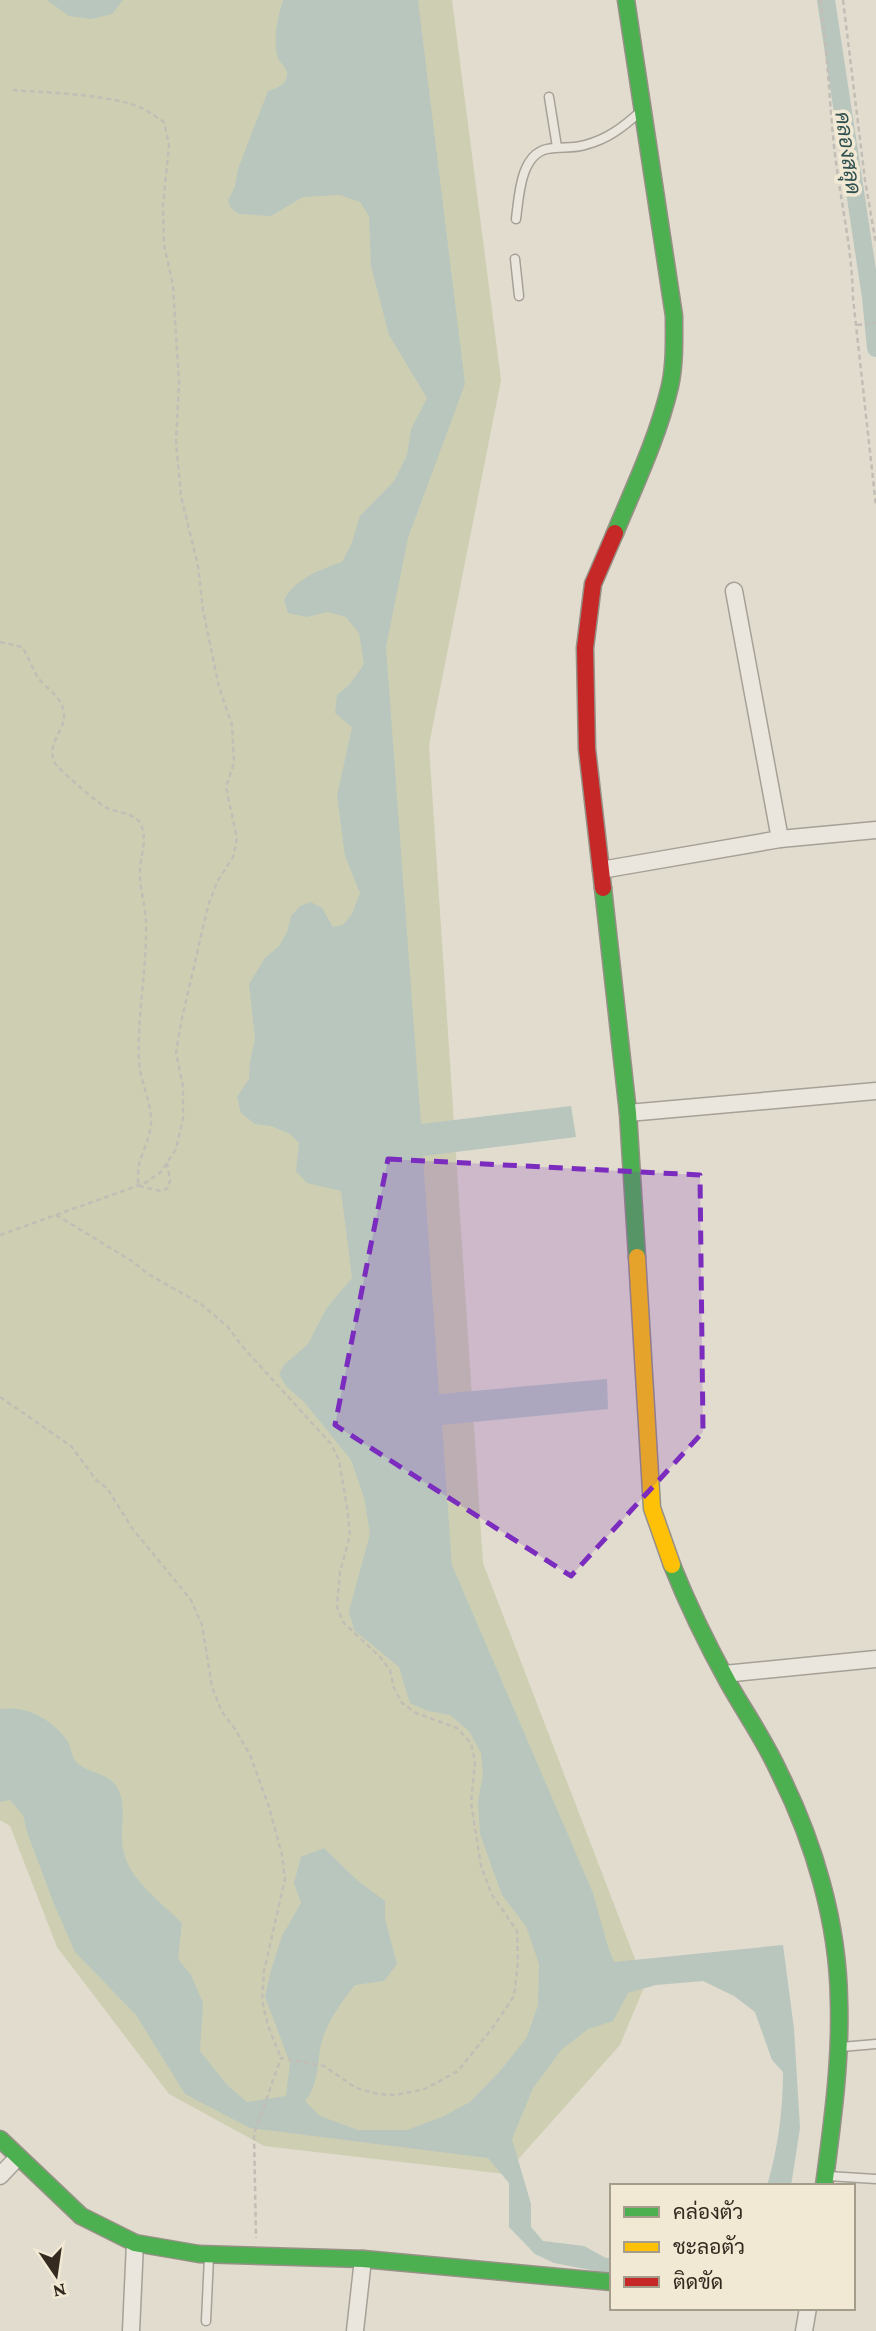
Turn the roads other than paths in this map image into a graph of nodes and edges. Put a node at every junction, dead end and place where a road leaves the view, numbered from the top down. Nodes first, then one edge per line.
1 (626, 0) edge
2 (549, 97) dead end
3 (643, 110) junction
4 (557, 148) junction
5 (516, 219) dead end
6 (515, 260) dead end
7 (519, 296) dead end
8 (734, 591) dead end
9 (876, 830) edge
10 (780, 839) junction
11 (601, 870) junction
12 (876, 1091) edge
13 (628, 1113) junction
14 (876, 1659) edge
15 (724, 1674) junction
16 (876, 2044) edge
17 (838, 2047) junction
18 (0, 2139) edge
19 (18, 2157) junction
20 (0, 2176) edge
21 (876, 2179) edge
22 (824, 2181) edge
23 (135, 2243) junction
24 (209, 2254) junction
25 (363, 2259) junction
26 (610, 2282) edge
27 (808, 2310) edge
28 (206, 2321) dead end
29 (131, 2331) edge
30 (355, 2331) edge
31 (804, 2331) edge

1 - 3 street
2 - 4 lane
3 - 4 lane
3 - 11 street
4 - 5 lane
6 - 7 lane
8 - 10 street
9 - 10 street
10 - 11 street
11 - 13 street
12 - 13 street
13 - 15 street
14 - 15 street
15 - 17 street
16 - 17 lane
17 - 22 street
18 - 19 street
19 - 20 street
19 - 23 street
21 - 22 lane
23 - 24 street
23 - 29 street
24 - 25 street
24 - 28 lane
25 - 26 street
25 - 30 street
27 - 31 street

